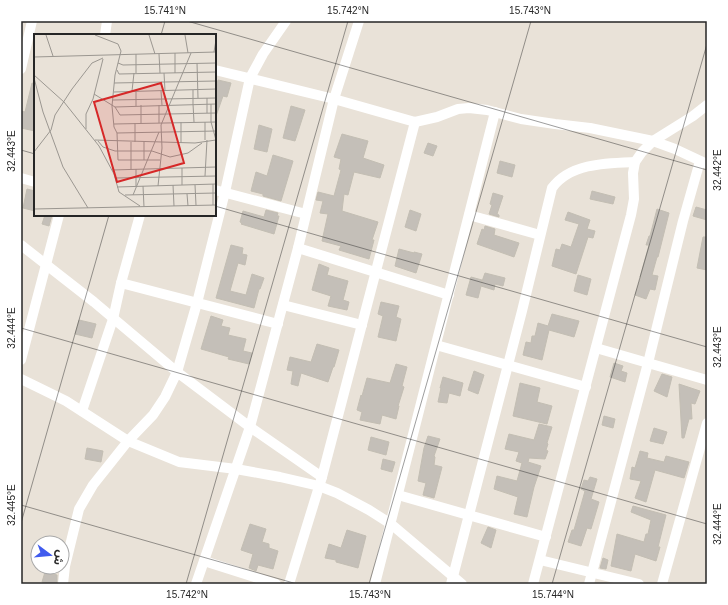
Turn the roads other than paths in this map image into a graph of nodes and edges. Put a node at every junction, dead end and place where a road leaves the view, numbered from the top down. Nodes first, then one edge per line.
1 (32, 21) edge
2 (108, 21) edge
3 (286, 21) edge
4 (359, 21) edge
5 (105, 34) edge
6 (21, 68) edge
7 (216, 70) edge
8 (250, 78) junction
9 (334, 99) junction
10 (707, 105) edge
11 (495, 112) junction
12 (415, 122) junction
13 (653, 141) junction
14 (635, 162) junction
15 (703, 163) edge
16 (21, 178) edge
17 (34, 182) edge
18 (216, 190) edge
19 (225, 192) junction
20 (306, 214) junction
21 (469, 214) junction
22 (59, 216) edge
23 (140, 216) edge
24 (540, 235) junction
25 (21, 245) edge
26 (298, 248) junction
27 (46, 265) junction
28 (376, 272) junction
29 (121, 283) junction
30 (449, 295) junction
31 (197, 303) junction
32 (283, 305) junction
33 (113, 319) junction
34 (278, 324) junction
35 (362, 325) junction
36 (436, 345) junction
37 (596, 348) junction
38 (21, 360) edge
39 (648, 363) junction
40 (508, 366) junction
41 (177, 372) junction
42 (21, 379) edge
43 (707, 380) edge
44 (586, 387) junction
45 (82, 411) junction
46 (707, 423) edge
47 (250, 427) junction
48 (128, 440) junction
49 (236, 469) junction
50 (320, 482) junction
51 (398, 495) junction
52 (469, 515) junction
53 (391, 524) junction
54 (546, 537) junction
55 (540, 560) junction
56 (204, 561) junction
57 (592, 573) junction
58 (452, 580) edge
59 (63, 584) edge
60 (196, 584) edge
61 (276, 584) edge
62 (289, 584) edge
63 (375, 584) edge
64 (462, 584) edge
65 (533, 584) edge
66 (589, 584) edge
67 (639, 584) edge
68 (662, 584) edge

1 - 6 street
2 - 5 street
3 - 8 street
4 - 9 street
7 - 8 street
8 - 9 street
8 - 19 street
9 - 12 street
9 - 20 street
10 - 13 street
11 - 12 street
11 - 13 street
11 - 21 street
12 - 28 street
13 - 14 street
13 - 15 street
14 - 24 street
14 - 37 street
15 - 39 street
16 - 17 street
18 - 19 street
19 - 20 street
19 - 31 street
20 - 26 street
21 - 24 street
21 - 30 street
22 - 27 street
23 - 29 street
24 - 40 street
25 - 27 street
26 - 28 street
26 - 32 street
27 - 33 street
27 - 38 street
28 - 30 street
28 - 35 street
29 - 31 street
29 - 33 street
30 - 36 street
31 - 34 street
31 - 41 street
32 - 34 street
32 - 35 street
33 - 41 street
33 - 45 street
34 - 47 street
35 - 50 street
36 - 40 street
36 - 51 street
37 - 39 street
37 - 44 street
39 - 43 street
39 - 57 street
40 - 44 street
40 - 52 street
41 - 47 street
41 - 48 street
42 - 45 street
44 - 54 street
45 - 48 street
46 - 68 street
47 - 49 street
47 - 50 street
48 - 49 street
48 - 59 street
49 - 50 street
49 - 56 street
50 - 53 street
50 - 62 street
51 - 52 street
51 - 53 street
52 - 54 street
52 - 58 street
53 - 58 street
53 - 63 street
54 - 55 street
55 - 57 street
55 - 65 street
56 - 60 street
56 - 61 street
57 - 66 street
57 - 67 street
58 - 64 street

